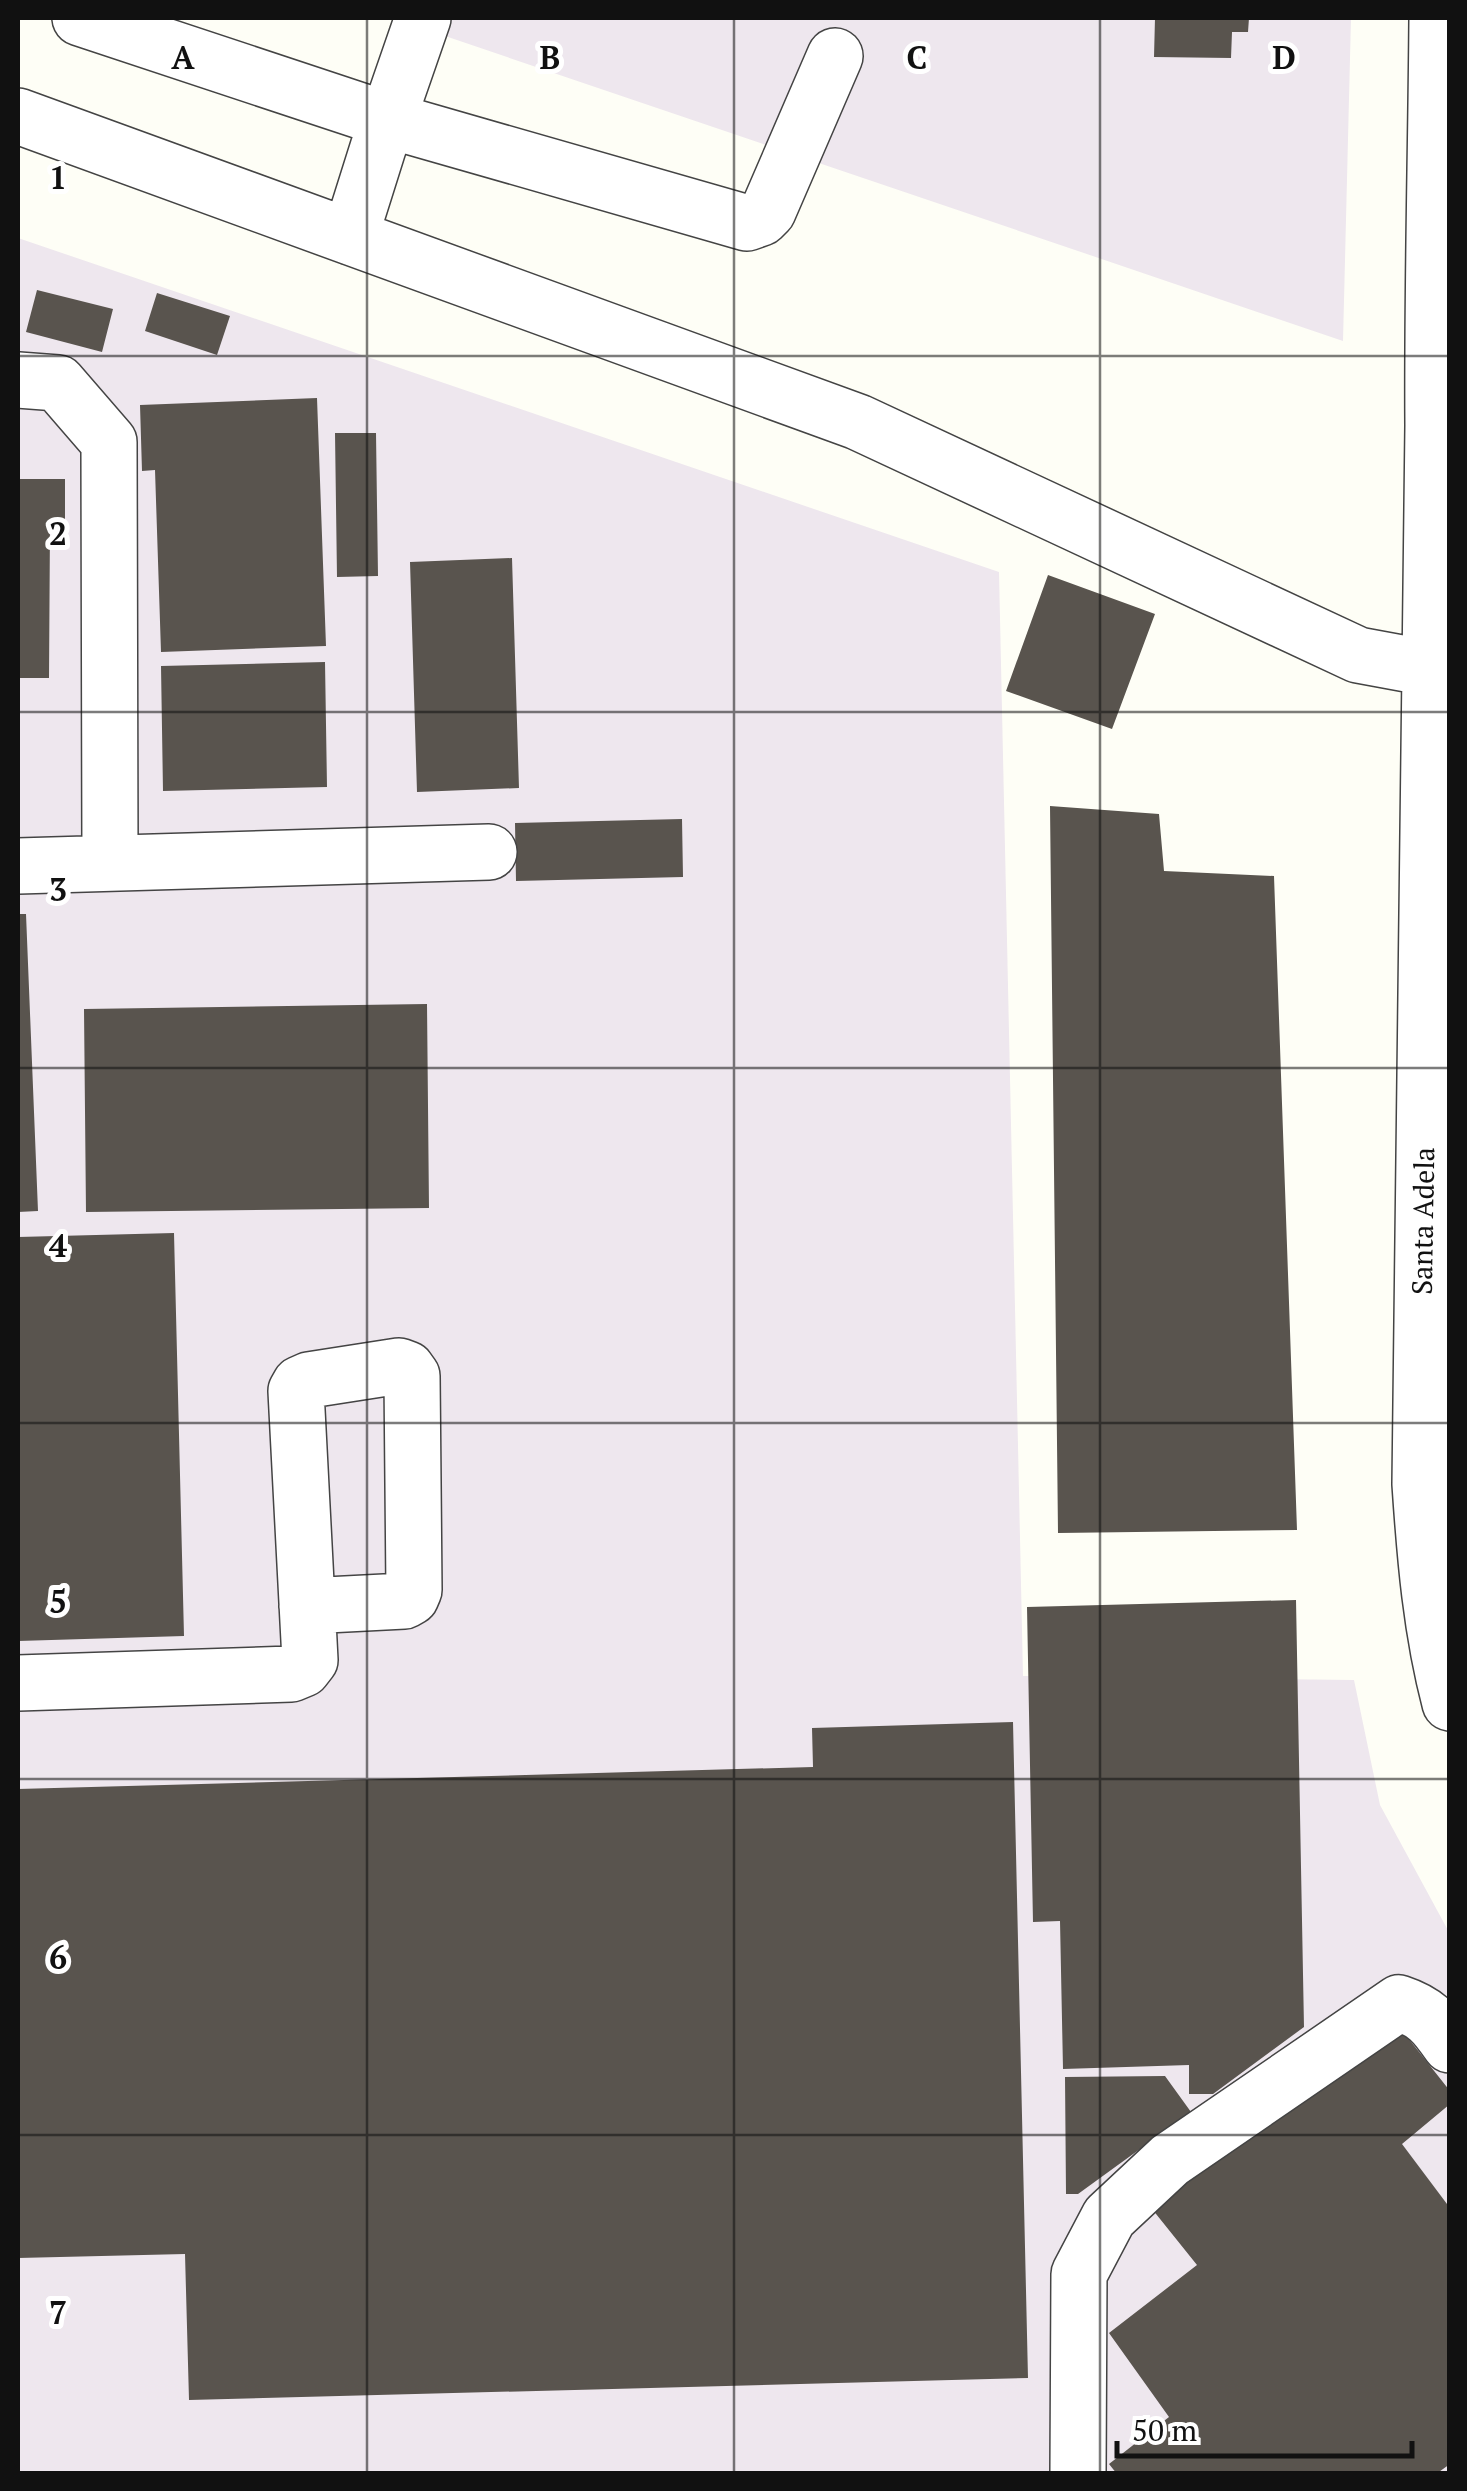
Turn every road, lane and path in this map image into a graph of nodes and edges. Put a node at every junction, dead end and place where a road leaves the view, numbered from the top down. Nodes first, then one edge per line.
1 (80, 18) edge
2 (424, 18) edge
3 (1437, 18) edge
4 (836, 56) dead end
5 (18, 116) edge
6 (388, 120) junction
7 (1442, 217) edge
8 (350, 237) junction
9 (18, 380) edge
10 (1441, 427) edge
11 (1440, 669) edge
12 (488, 852) dead end
13 (110, 862) junction
14 (18, 866) edge
15 (1437, 1111) edge
16 (307, 1606) dead end
17 (18, 1682) edge
18 (1449, 1700) edge
19 (1450, 2045) edge
20 (1078, 2474) edge

1 - 6 street
2 - 6 street
3 - 7 street, Santa Adela
4 - 6 street
5 - 8 street
6 - 8 street
7 - 10 street, Santa Adela
8 - 11 street
9 - 13 street
10 - 11 street, Santa Adela
11 - 15 street, Santa Adela
12 - 13 street
13 - 14 street
15 - 18 street, Santa Adela
16 - 17 street
19 - 20 street

